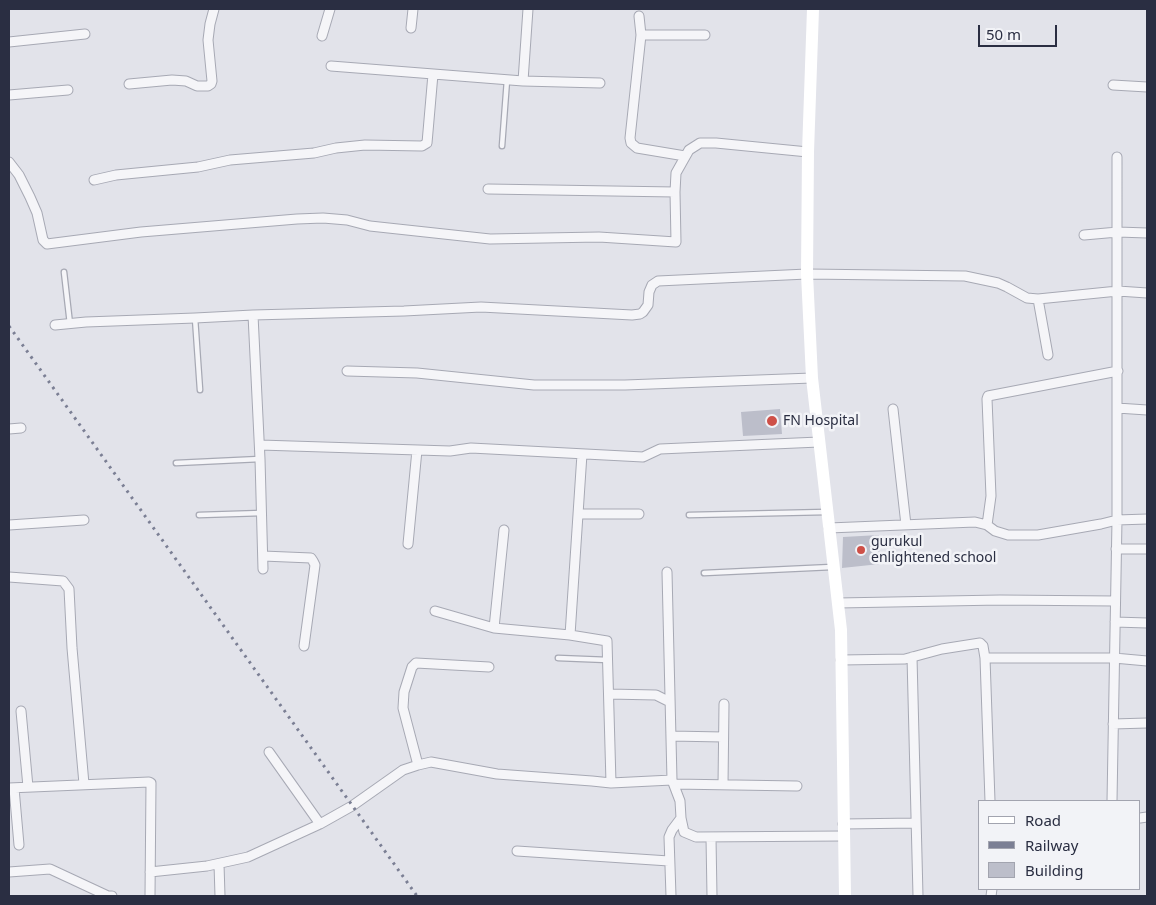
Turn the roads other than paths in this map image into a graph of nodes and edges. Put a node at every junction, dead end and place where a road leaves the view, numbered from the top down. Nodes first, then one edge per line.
1 (214, 9) edge
2 (330, 9) edge
3 (413, 9) edge
4 (528, 9) edge
5 (813, 9) edge
6 (639, 16) dead end
7 (411, 28) dead end
8 (85, 34) dead end
9 (641, 35) junction
10 (705, 35) dead end
11 (322, 36) dead end
12 (9, 42) edge
13 (331, 66) dead end
14 (433, 74) junction
15 (507, 80) junction
16 (523, 81) junction
17 (600, 83) dead end
18 (129, 84) dead end
19 (1113, 85) dead end
20 (1147, 88) edge
21 (68, 90) dead end
22 (9, 95) edge
23 (502, 146) dead end
24 (808, 152) junction
25 (685, 156) junction
26 (1117, 156) dead end
27 (9, 162) edge
28 (94, 180) dead end
29 (488, 189) dead end
30 (675, 192) junction
31 (1118, 232) junction
32 (1147, 233) edge
33 (1084, 235) dead end
34 (64, 272) dead end
35 (807, 274) junction
36 (1118, 291) junction
37 (1147, 293) edge
38 (1038, 299) junction
39 (253, 314) junction
40 (195, 318) junction
41 (70, 324) junction
42 (56, 326) dead end
43 (1048, 355) dead end
44 (347, 371) dead end
45 (1118, 371) junction
46 (812, 378) junction
47 (200, 390) dead end
48 (893, 408) dead end
49 (1118, 408) junction
50 (1147, 410) edge
51 (20, 428) dead end
52 (9, 429) edge
53 (819, 442) junction
54 (260, 446) junction
55 (417, 450) junction
56 (582, 454) junction
57 (260, 459) junction
58 (176, 463) dead end
59 (827, 512) junction
60 (262, 513) junction
61 (199, 514) dead end
62 (578, 514) junction
63 (640, 514) dead end
64 (689, 515) dead end
65 (1147, 519) edge
66 (84, 520) dead end
67 (1117, 520) junction
68 (9, 525) edge
69 (906, 525) junction
70 (987, 526) junction
71 (829, 528) junction
72 (504, 530) dead end
73 (408, 544) dead end
74 (1116, 549) junction
75 (1147, 549) edge
76 (263, 556) junction
77 (834, 566) junction
78 (263, 569) dead end
79 (667, 572) dead end
80 (704, 573) dead end
81 (9, 576) edge
82 (1115, 600) junction
83 (838, 603) junction
84 (435, 611) dead end
85 (1115, 622) junction
86 (1147, 623) edge
87 (494, 628) junction
88 (570, 635) junction
89 (304, 646) dead end
90 (912, 657) junction
91 (558, 658) dead end
92 (985, 658) junction
93 (1114, 658) junction
94 (608, 660) junction
95 (841, 660) junction
96 (1147, 661) edge
97 (489, 667) dead end
98 (609, 694) junction
99 (670, 702) junction
100 (724, 704) dead end
101 (21, 711) dead end
102 (1147, 723) edge
103 (1113, 724) junction
104 (671, 736) junction
105 (723, 736) junction
106 (269, 752) dead end
107 (418, 765) junction
108 (610, 769) junction
109 (592, 781) junction
110 (611, 782) junction
111 (673, 782) junction
112 (84, 784) junction
113 (723, 785) junction
114 (797, 786) dead end
115 (28, 787) junction
116 (11, 788) edge
117 (990, 800) edge
118 (1112, 800) edge
119 (681, 818) junction
120 (320, 824) junction
121 (916, 824) junction
122 (843, 830) junction
123 (711, 838) junction
124 (19, 845) dead end
125 (517, 850) dead end
126 (669, 862) junction
127 (219, 864) junction
128 (9, 872) edge
129 (150, 872) junction
130 (112, 896) edge
131 (150, 896) edge
132 (220, 896) edge
133 (671, 896) edge
134 (712, 896) edge
135 (845, 896) edge
136 (918, 896) edge

1 - 18 street
2 - 11 street
3 - 7 street
4 - 16 street
5 - 24 street
6 - 9 street
8 - 12 street
9 - 10 street
9 - 25 street
13 - 14 street
14 - 15 street
14 - 28 street
15 - 16 street
15 - 23 lane
16 - 17 street
19 - 20 street
21 - 22 street
24 - 25 street
24 - 35 street
25 - 30 street
26 - 31 street
27 - 30 street
29 - 30 street
31 - 32 street
31 - 33 street
31 - 36 street
34 - 41 lane
35 - 38 street
35 - 39 street
35 - 46 street
36 - 37 street
36 - 38 street
36 - 45 street
38 - 43 street
39 - 40 street
39 - 54 street
40 - 41 street
40 - 47 lane
41 - 42 street
44 - 46 street
45 - 49 street
45 - 70 street
46 - 53 street
48 - 69 street
49 - 50 street
49 - 67 street
51 - 52 street
53 - 56 street
53 - 59 street
54 - 55 street
54 - 57 street
55 - 56 street
55 - 73 street
56 - 62 street
57 - 58 lane
57 - 60 street
59 - 64 lane
59 - 71 street
60 - 61 lane
60 - 76 street
62 - 63 street
62 - 88 street
65 - 67 street
66 - 68 street
67 - 70 street
67 - 74 street
69 - 70 street
69 - 71 street
71 - 77 street
72 - 87 street
74 - 75 street
74 - 82 street
76 - 78 street
76 - 89 street
77 - 80 lane
77 - 83 street
79 - 99 street
81 - 112 street
82 - 83 street
82 - 85 street
83 - 95 street
84 - 87 street
85 - 86 street
85 - 93 street
87 - 88 street
88 - 94 street
90 - 92 street
90 - 95 street
90 - 121 street
91 - 94 lane
92 - 93 street
92 - 117 street
93 - 96 street
93 - 103 street
94 - 98 street
95 - 122 street
97 - 107 street
98 - 99 street
98 - 108 street
99 - 104 street
100 - 105 street
101 - 115 street
102 - 103 street
103 - 118 street
104 - 105 street
104 - 111 street
105 - 113 street
106 - 120 street
107 - 109 street
107 - 120 street
108 - 109 street
108 - 110 street
109 - 110 street
110 - 111 street
111 - 113 street
111 - 119 street
112 - 115 street
112 - 129 street
113 - 114 street
115 - 116 street
116 - 124 street
119 - 123 street
119 - 126 street
120 - 127 street
121 - 122 street
121 - 136 street
122 - 123 street
122 - 135 street
123 - 134 street
125 - 126 street
126 - 133 street
127 - 129 street
127 - 132 street
128 - 130 street
129 - 131 street

